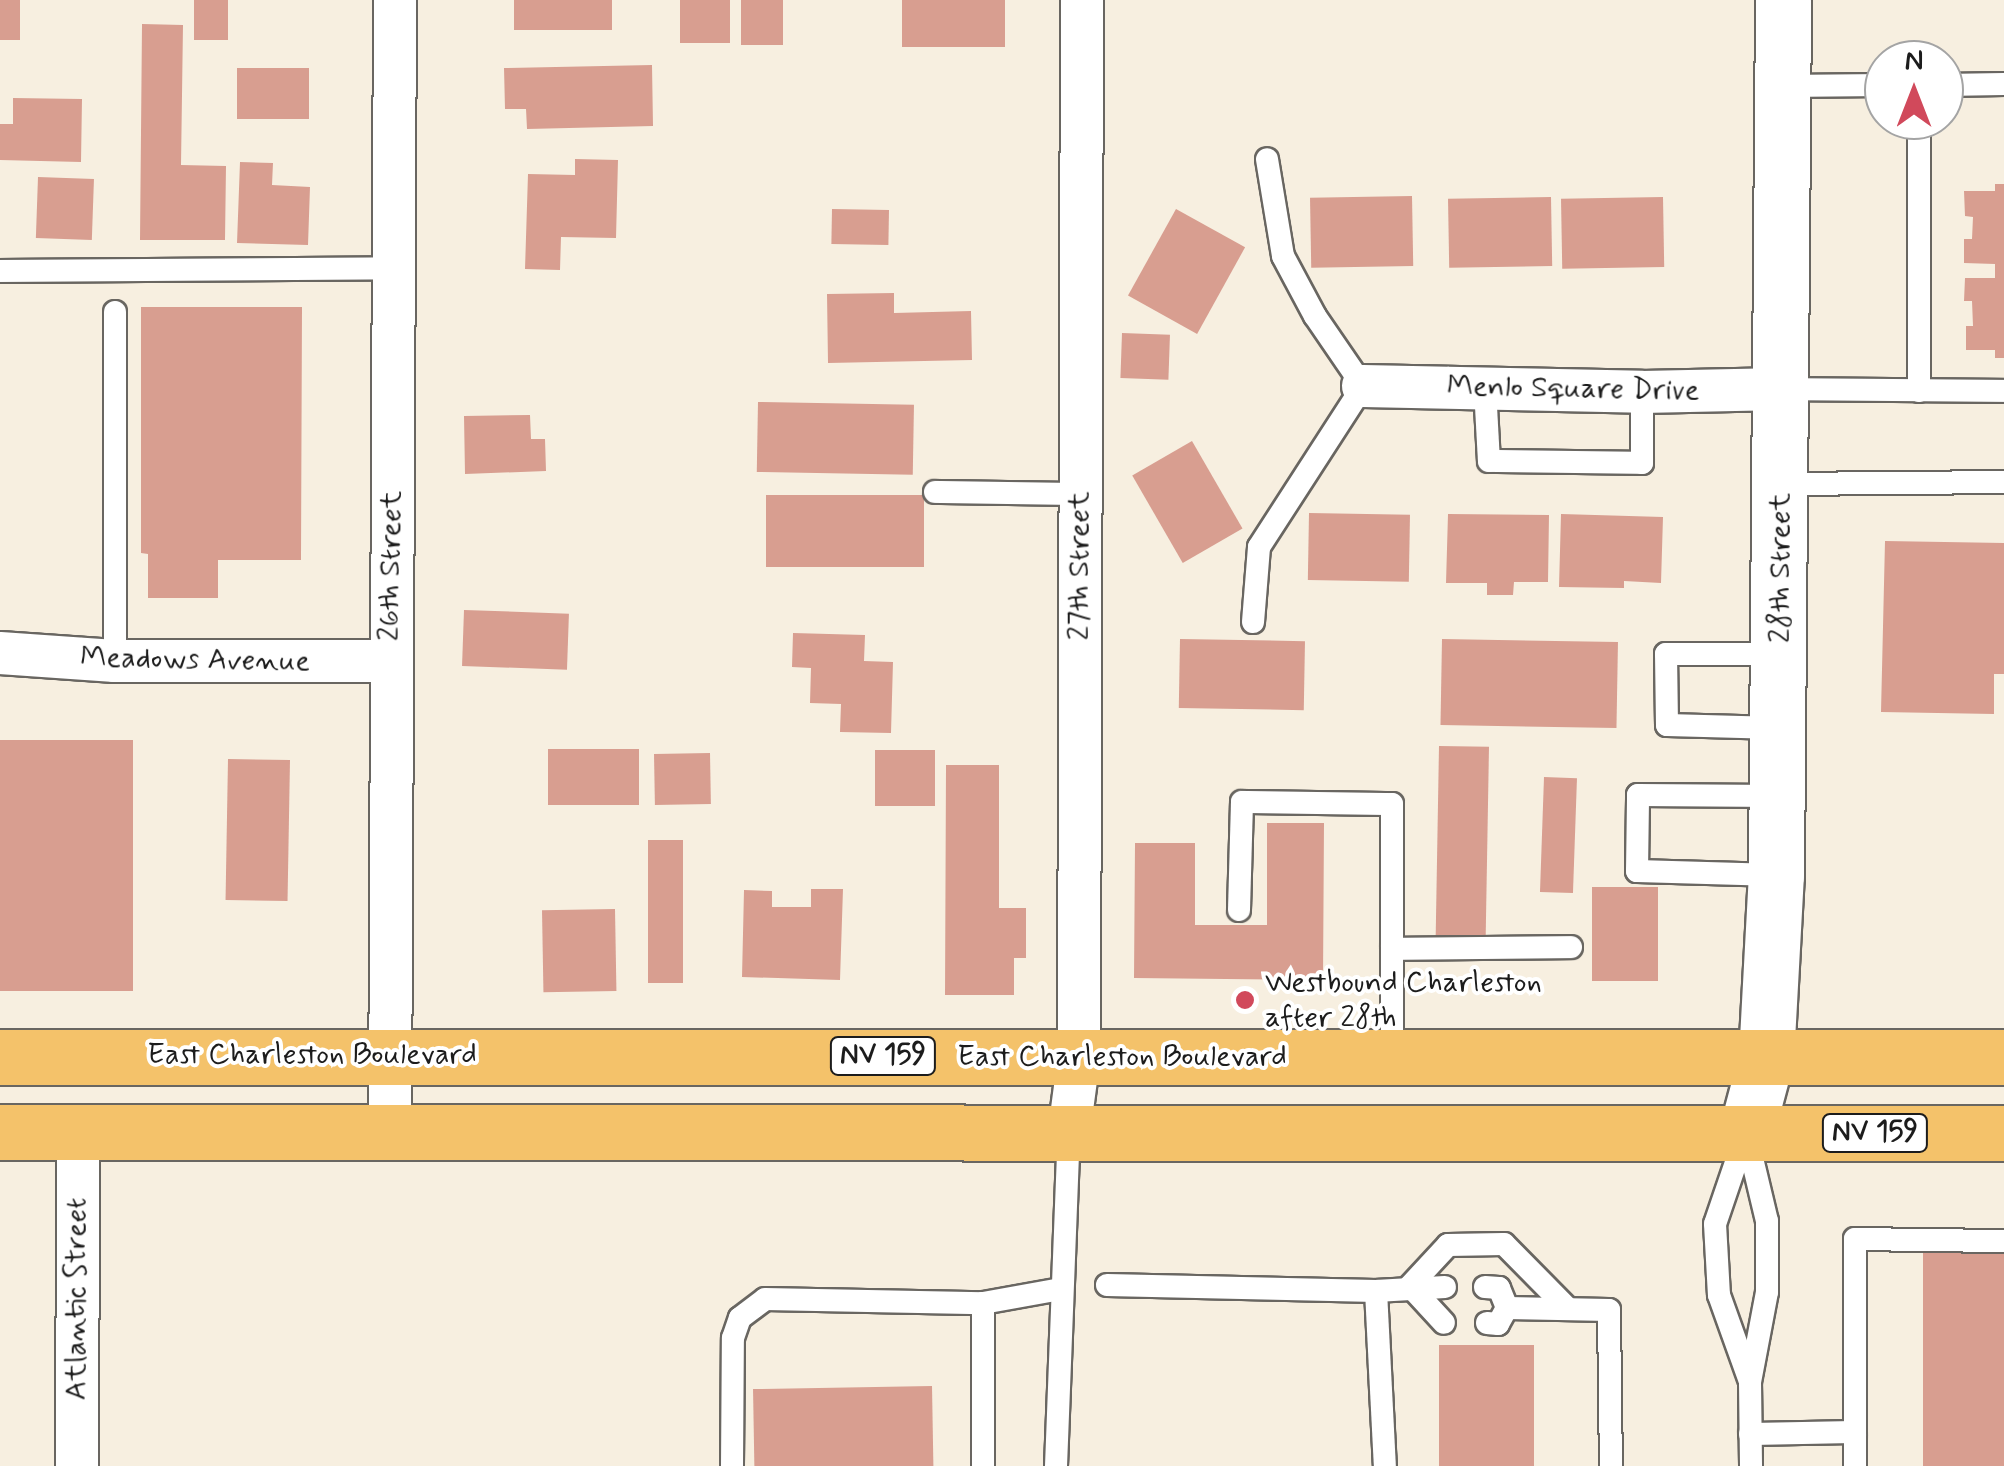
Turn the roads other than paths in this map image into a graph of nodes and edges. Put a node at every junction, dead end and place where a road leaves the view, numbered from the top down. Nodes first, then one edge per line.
1 (395, 0) edge
2 (1082, 0) edge
3 (1783, 0) edge
4 (2004, 84) edge
5 (1864, 85) edge
6 (1964, 85) edge
7 (1782, 86) junction
8 (1918, 140) edge
9 (1267, 159) dead end
10 (394, 268) junction
11 (0, 271) edge
12 (114, 312) dead end
13 (1362, 386) junction
14 (1485, 388) junction
15 (1782, 389) junction
16 (1919, 391) junction
17 (2004, 391) edge
18 (1642, 392) junction
19 (2004, 482) edge
20 (1781, 484) junction
21 (934, 492) dead end
22 (1080, 494) junction
23 (1253, 622) dead end
24 (0, 654) edge
25 (1781, 654) junction
26 (115, 661) junction
27 (390, 662) junction
28 (1780, 728) junction
29 (1778, 796) junction
30 (1776, 875) junction
31 (1239, 910) dead end
32 (1571, 947) dead end
33 (1392, 949) junction
34 (390, 1054) junction
35 (0, 1056) edge
36 (1080, 1057) junction
37 (1392, 1057) junction
38 (2004, 1057) edge
39 (1766, 1058) junction
40 (0, 1132) edge
41 (78, 1132) junction
42 (390, 1132) junction
43 (1069, 1132) junction
44 (1746, 1132) junction
45 (2004, 1133) edge
46 (2004, 1240) edge
47 (1107, 1284) dead end
48 (1410, 1286) junction
49 (1445, 1287) dead end
50 (1485, 1288) dead end
51 (1061, 1289) junction
52 (1376, 1291) junction
53 (984, 1302) junction
54 (1507, 1308) junction
55 (1568, 1309) junction
56 (1444, 1323) dead end
57 (1487, 1323) dead end
58 (1750, 1382) junction
59 (1854, 1432) junction
60 (1750, 1434) junction
61 (78, 1466) edge
62 (732, 1466) edge
63 (983, 1466) edge
64 (1056, 1466) edge
65 (1384, 1466) edge
66 (1611, 1466) edge
67 (1751, 1466) edge
68 (1854, 1466) edge

1 - 10 street, 26th Street
2 - 22 street, 27th Street
3 - 7 street, 28th Street
4 - 6 lane
5 - 7 lane
7 - 15 street, 28th Street
8 - 16 lane
9 - 13 lane
10 - 11 lane
10 - 27 street, 26th Street
12 - 26 lane
13 - 14 street, Menlo Square Drive
13 - 23 lane
14 - 18 street, Menlo Square Drive
14 - 18 lane
15 - 16 lane
15 - 18 street, Menlo Square Drive
15 - 20 street, 28th Street
16 - 17 lane
19 - 20 lane
20 - 25 street, 28th Street
21 - 22 lane
22 - 36 street, 27th Street
24 - 26 street, Meadows Avenue
25 - 28 street, 28th Street
25 - 28 lane
26 - 27 street, Meadows Avenue
27 - 34 street, 26th Street
28 - 29 street, 28th Street
29 - 30 street, 28th Street
29 - 30 lane
30 - 39 street, 28th Street
31 - 33 lane
32 - 33 lane
33 - 37 lane
34 - 35 main road, East Charleston Boulevard / NV 159
34 - 36 main road, East Charleston Boulevard / NV 159
34 - 42 street, 26th Street
36 - 37 main road, East Charleston Boulevard / NV 159
36 - 43 street, 27th Street
37 - 39 main road, East Charleston Boulevard / NV 159
38 - 39 main road, East Charleston Boulevard / NV 159
39 - 44 street, 28th Street
40 - 41 main road, NV 159
41 - 42 main road, NV 159
41 - 61 street, Atlantic Street
42 - 43 main road, NV 159
43 - 44 main road, NV 159
43 - 51 lane
44 - 45 main road, NV 159
44 - 58 lane
44 - 58 lane
46 - 59 lane
47 - 52 lane
48 - 49 lane
48 - 52 lane
48 - 55 lane
48 - 56 lane
50 - 54 lane
51 - 53 lane
51 - 64 lane
52 - 65 lane
53 - 62 lane
53 - 63 lane
54 - 55 lane
54 - 57 lane
55 - 66 lane
58 - 60 lane
59 - 60 lane
59 - 68 lane
60 - 67 lane

